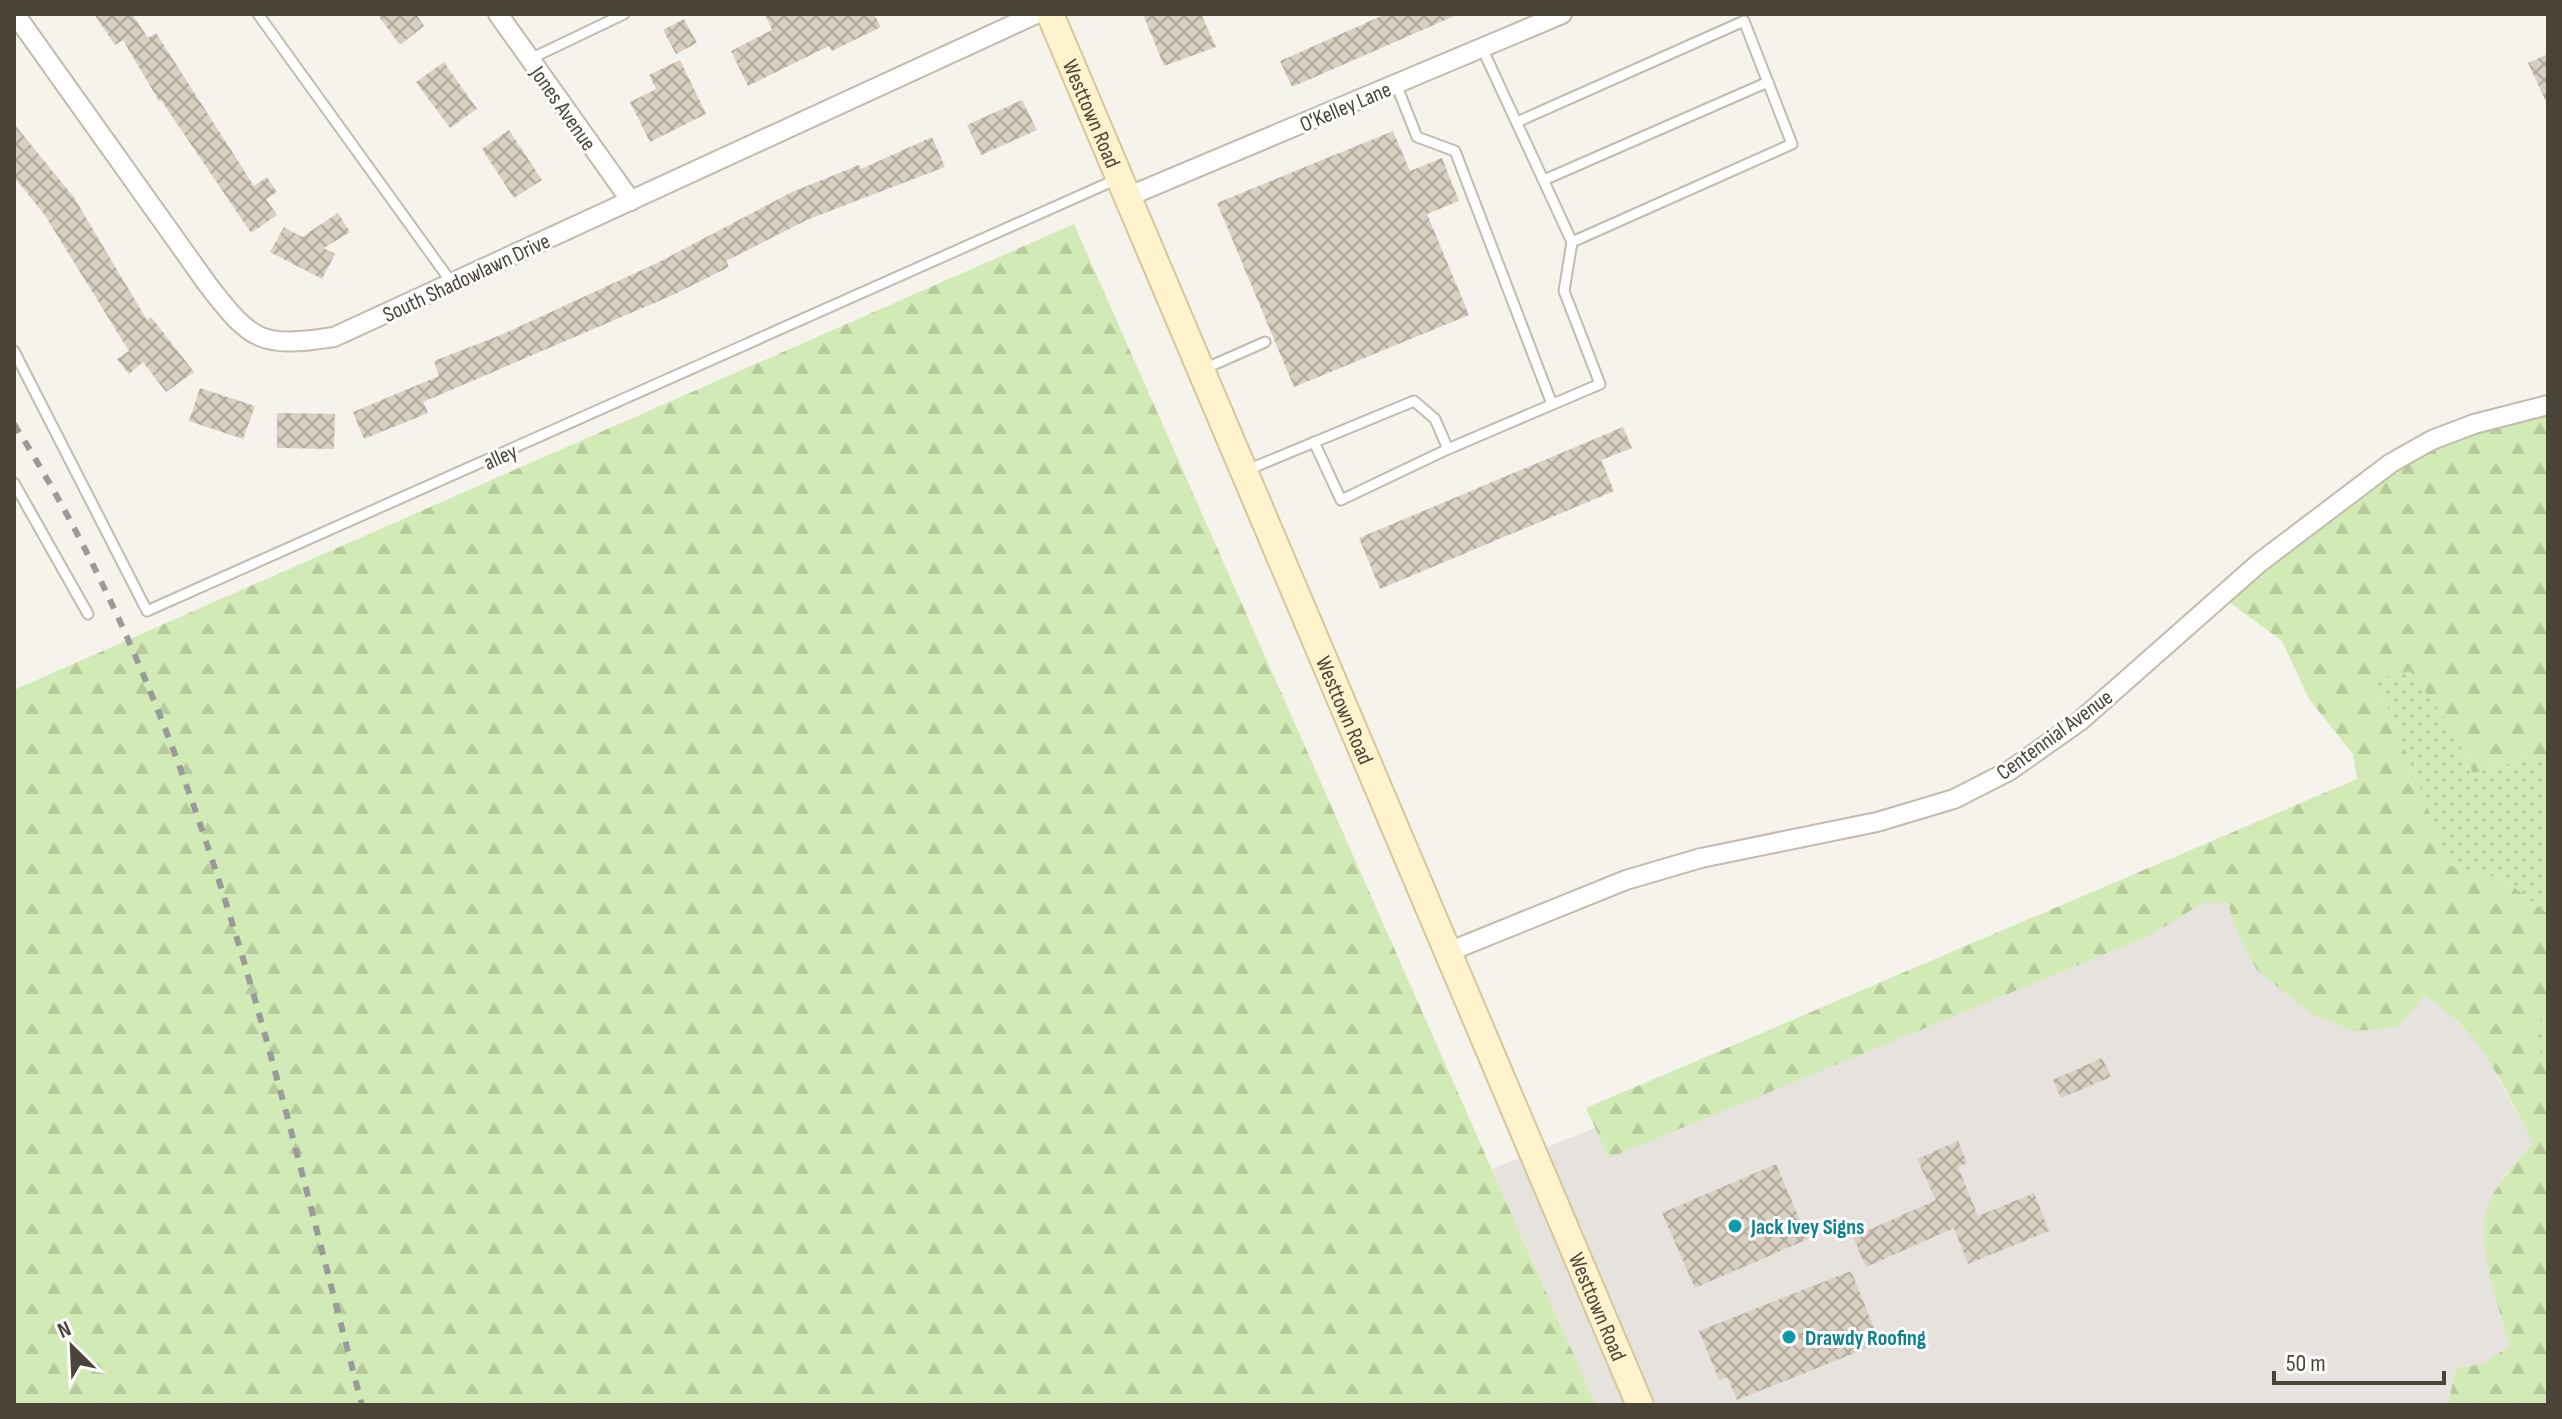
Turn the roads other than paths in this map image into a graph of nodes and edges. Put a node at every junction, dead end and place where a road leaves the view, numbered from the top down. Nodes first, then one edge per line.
1 (15, 14) edge
2 (258, 14) edge
3 (498, 14) edge
4 (624, 14) edge
5 (1036, 14) edge
6 (1050, 14) edge
7 (1562, 14) edge
8 (1482, 48) junction
9 (530, 59) junction
10 (1768, 82) junction
11 (1396, 84) junction
12 (1517, 122) junction
13 (1544, 180) junction
14 (1123, 188) junction
15 (631, 201) junction
16 (1572, 242) junction
17 (452, 283) junction
18 (1265, 342) dead end
19 (14, 351) edge
20 (1201, 371) junction
21 (1552, 404) junction
22 (2548, 405) edge
23 (1314, 442) junction
24 (1448, 449) junction
25 (1244, 471) junction
26 (14, 483) edge
27 (88, 614) dead end
28 (1448, 952) junction
29 (1640, 1405) edge

1 - 17 street, South Shadowlawn Drive
2 - 17 lane
3 - 9 street, Jones Avenue
4 - 9 lane
5 - 15 street, South Shadowlawn Drive
6 - 14 street, Westtown Road
7 - 8 street, O'Kelley Lane
8 - 11 street, O'Kelley Lane
8 - 12 lane
9 - 15 street, Jones Avenue
10 - 12 lane
10 - 13 lane
10 - 16 lane
11 - 14 street, O'Kelley Lane
11 - 21 lane
12 - 13 lane
13 - 16 lane
14 - 19 lane, alley
14 - 20 street, Westtown Road
15 - 17 street, South Shadowlawn Drive
16 - 21 lane
18 - 20 lane
20 - 25 street, Westtown Road
21 - 24 lane
22 - 28 street, Centennial Avenue
23 - 24 lane
23 - 24 lane
23 - 25 lane
25 - 28 street, Westtown Road
26 - 27 lane
28 - 29 street, Westtown Road

